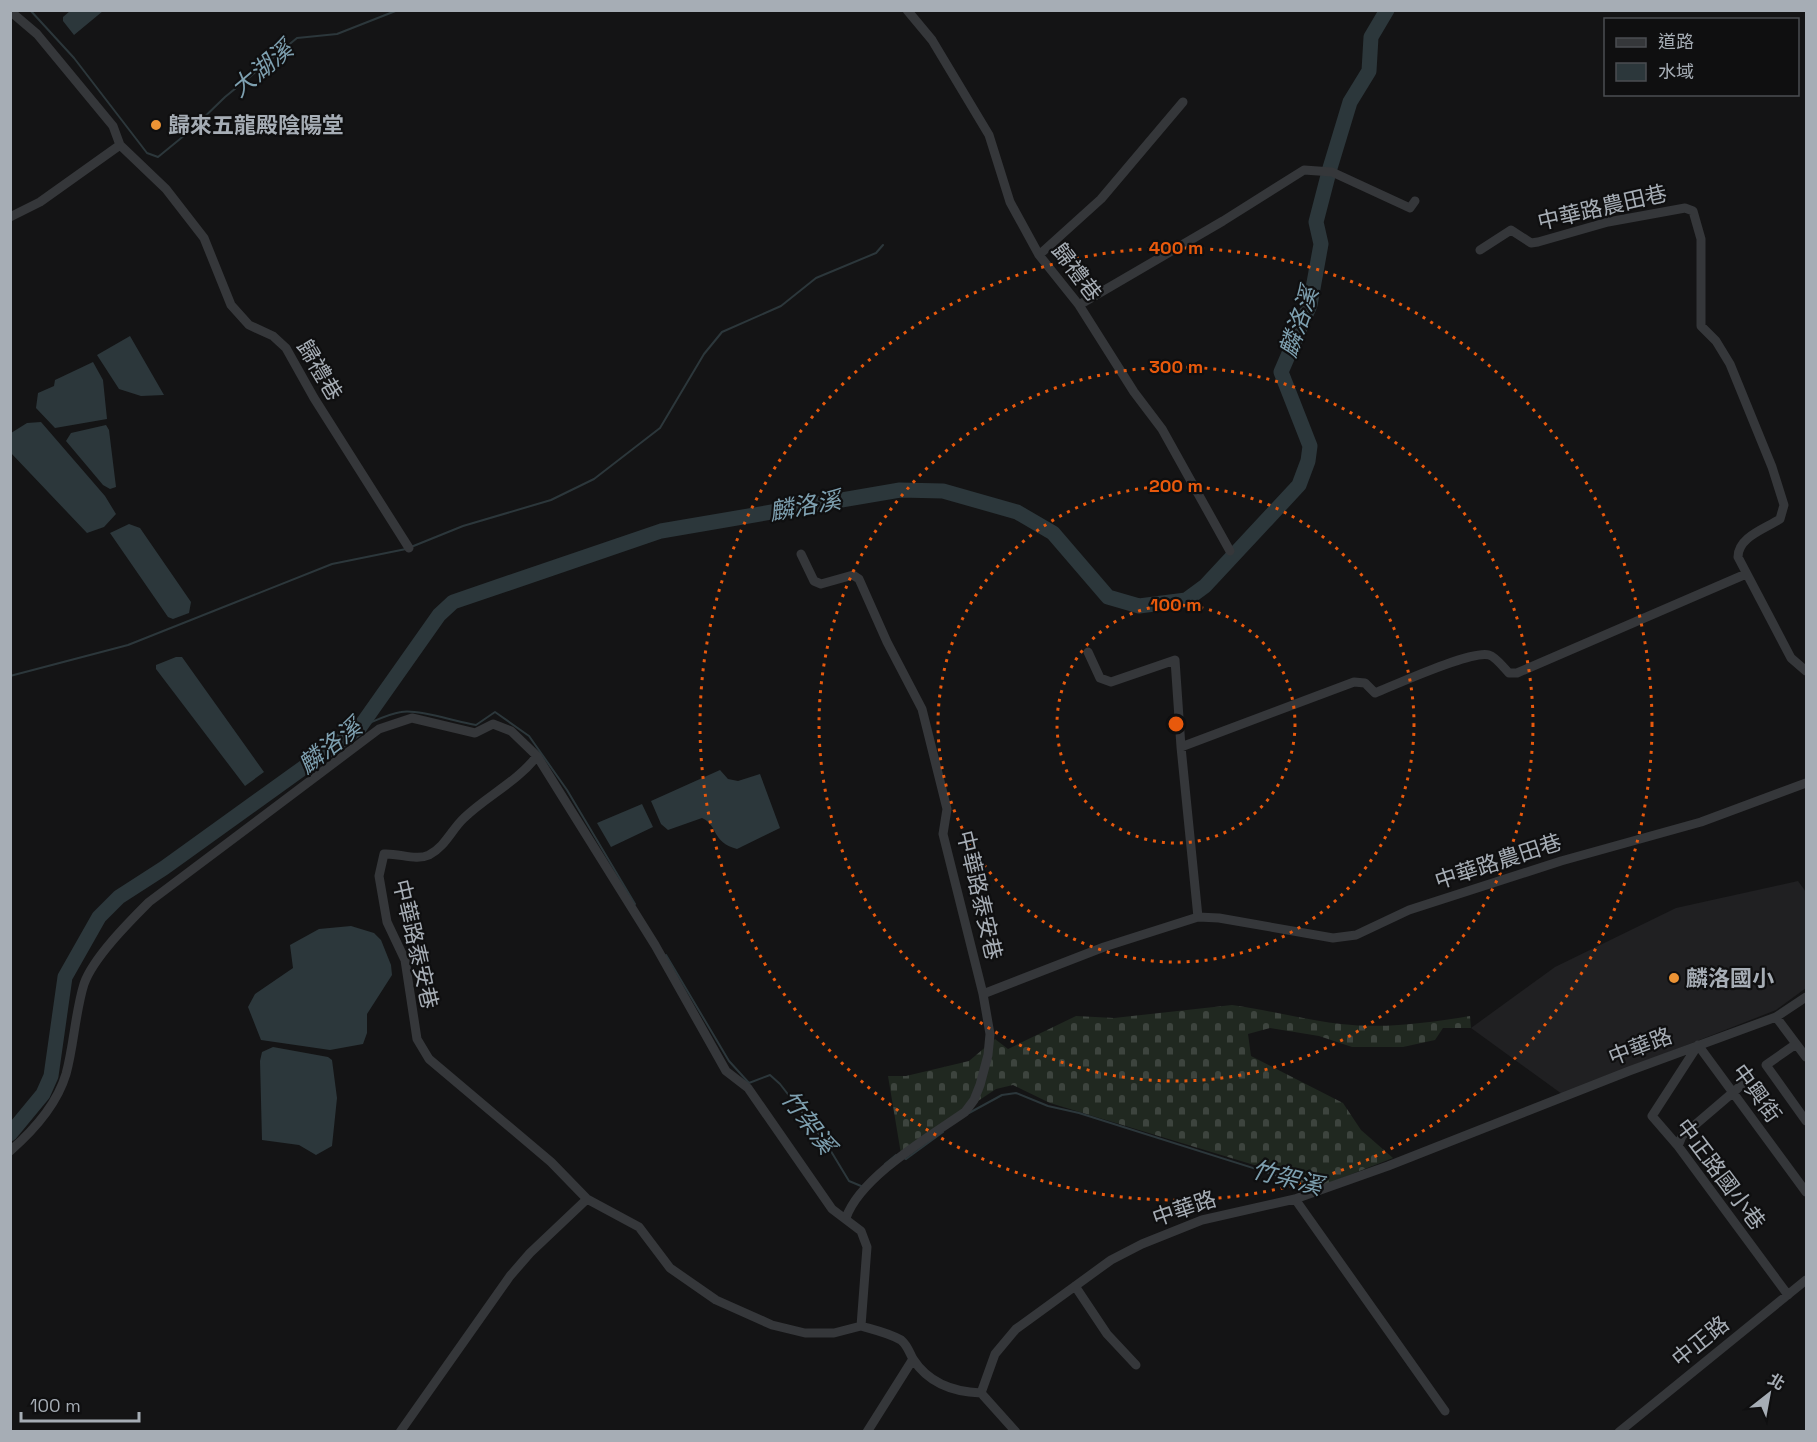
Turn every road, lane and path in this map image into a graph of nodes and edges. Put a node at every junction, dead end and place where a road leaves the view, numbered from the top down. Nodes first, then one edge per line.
1 (907, 10) edge
2 (10, 11) edge
3 (1183, 102) dead end
4 (120, 145) junction
5 (1415, 201) dead end
6 (10, 217) edge
7 (1480, 250) dead end
8 (1039, 255) junction
9 (1079, 305) junction
10 (409, 548) dead end
11 (1230, 551) dead end
12 (801, 554) dead end
13 (1746, 574) junction
14 (1088, 652) dead end
15 (1806, 671) edge
16 (1181, 747) junction
17 (537, 756) junction
18 (1806, 783) edge
19 (1198, 917) junction
20 (983, 994) junction
21 (1806, 997) edge
22 (1776, 1017) junction
23 (1796, 1044) junction
24 (1698, 1045) junction
25 (1806, 1057) edge
26 (1751, 1077) dead end
27 (1732, 1092) junction
28 (1806, 1121) edge
29 (1678, 1146) junction
30 (10, 1151) edge
31 (1806, 1192) edge
32 (587, 1199) junction
33 (1295, 1199) junction
34 (846, 1218) junction
35 (1806, 1280) edge
36 (1075, 1286) junction
37 (1788, 1295) junction
38 (861, 1326) junction
39 (913, 1359) junction
40 (1136, 1365) dead end
41 (981, 1393) junction
42 (1445, 1411) dead end
43 (400, 1431) edge
44 (867, 1431) edge
45 (1016, 1431) edge
46 (1618, 1431) edge

1 - 8 street, 歸禮巷
2 - 4 street, 歸禮巷
3 - 8 street
4 - 6 street
4 - 10 street, 歸禮巷
5 - 9 street
7 - 13 street, 中華路農田巷
8 - 9 street, 歸禮巷
9 - 11 street, 歸禮巷
12 - 20 street, 中華路泰安巷
13 - 15 street, 中華路農田巷
13 - 16 street
14 - 16 street
16 - 19 street
17 - 30 street
17 - 32 street, 中華路泰安巷
17 - 34 street
18 - 19 street, 中華路農田巷
19 - 20 street, 中華路農田巷
20 - 34 street, 中華路泰安巷
21 - 22 street, 中華路
22 - 23 street
22 - 24 street, 中華路
23 - 25 street
23 - 28 street
24 - 27 street, 中興街
24 - 29 street, 中正路國小巷
24 - 33 street, 中華路
26 - 27 street
27 - 29 street
27 - 31 street, 中興街
29 - 37 street, 中正路國小巷
32 - 38 street, 中華路泰安巷
32 - 43 street
33 - 36 street, 中華路
33 - 42 street
34 - 38 street
35 - 37 street, 中正路
36 - 40 street
36 - 41 street, 中華路
37 - 46 street, 中正路
38 - 39 street
39 - 41 street
39 - 44 street
41 - 45 street

